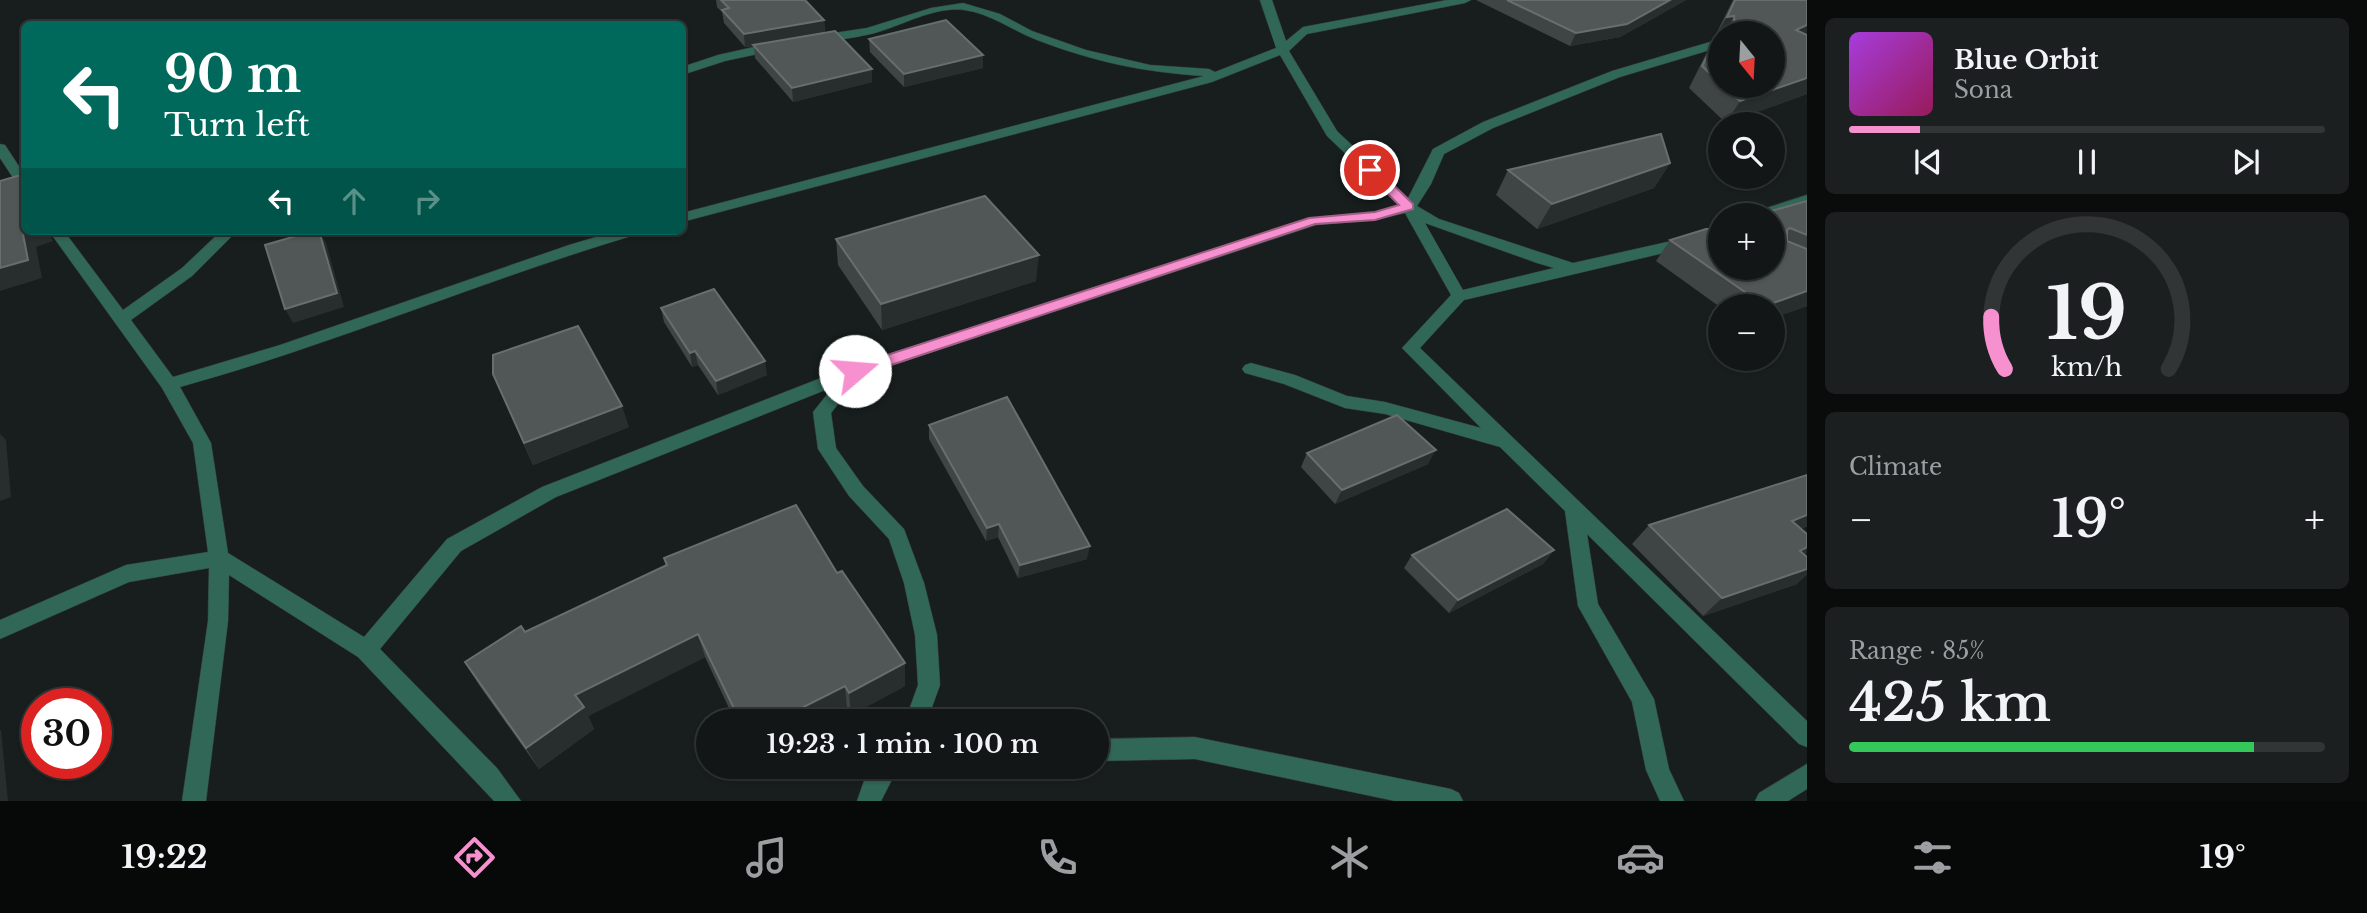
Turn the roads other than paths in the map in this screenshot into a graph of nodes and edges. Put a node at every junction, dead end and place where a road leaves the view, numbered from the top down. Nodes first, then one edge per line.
1 (1266, 0) edge
2 (1465, 0) edge
3 (810, 40) edge
4 (785, 44) edge
5 (1708, 47) edge
6 (1283, 50) junction
7 (686, 70) edge
8 (1219, 74) junction
9 (0, 148) edge
10 (21, 180) edge
11 (1807, 199) edge
12 (1785, 206) edge
13 (1409, 207) junction
14 (686, 217) edge
15 (1708, 234) edge
16 (59, 235) edge
17 (226, 235) edge
18 (618, 235) edge
19 (1708, 242) edge
20 (1685, 243) junction
21 (1573, 268) junction
22 (1459, 296) junction
23 (121, 319) junction
24 (1251, 369) dead end
25 (855, 371) junction
26 (169, 384) junction
27 (1505, 442) junction
28 (1574, 509) junction
29 (219, 558) junction
30 (0, 630) edge
31 (366, 650) junction
32 (920, 709) edge
33 (1807, 736) edge
34 (1109, 750) edge
35 (1807, 775) edge
36 (879, 779) edge
37 (194, 801) edge
38 (509, 801) edge
39 (869, 801) edge
40 (1451, 801) edge
41 (1672, 801) edge
42 (1767, 801) edge

1 - 6 street
2 - 6 street
3 - 8 street
4 - 7 street
5 - 13 street
6 - 8 street
6 - 13 street
8 - 14 street
9 - 10 street
11 - 12 street
13 - 21 street
13 - 22 street
13 - 25 street
15 - 20 street
16 - 23 street
17 - 23 street
18 - 26 street
19 - 20 street
20 - 21 street
21 - 22 street
22 - 27 street
23 - 26 street
24 - 27 street
25 - 31 street
25 - 32 street
26 - 29 street
27 - 28 street
28 - 33 street
28 - 41 street
29 - 30 street
29 - 31 street
29 - 37 street
31 - 38 street
34 - 40 street
35 - 42 street
36 - 39 street

